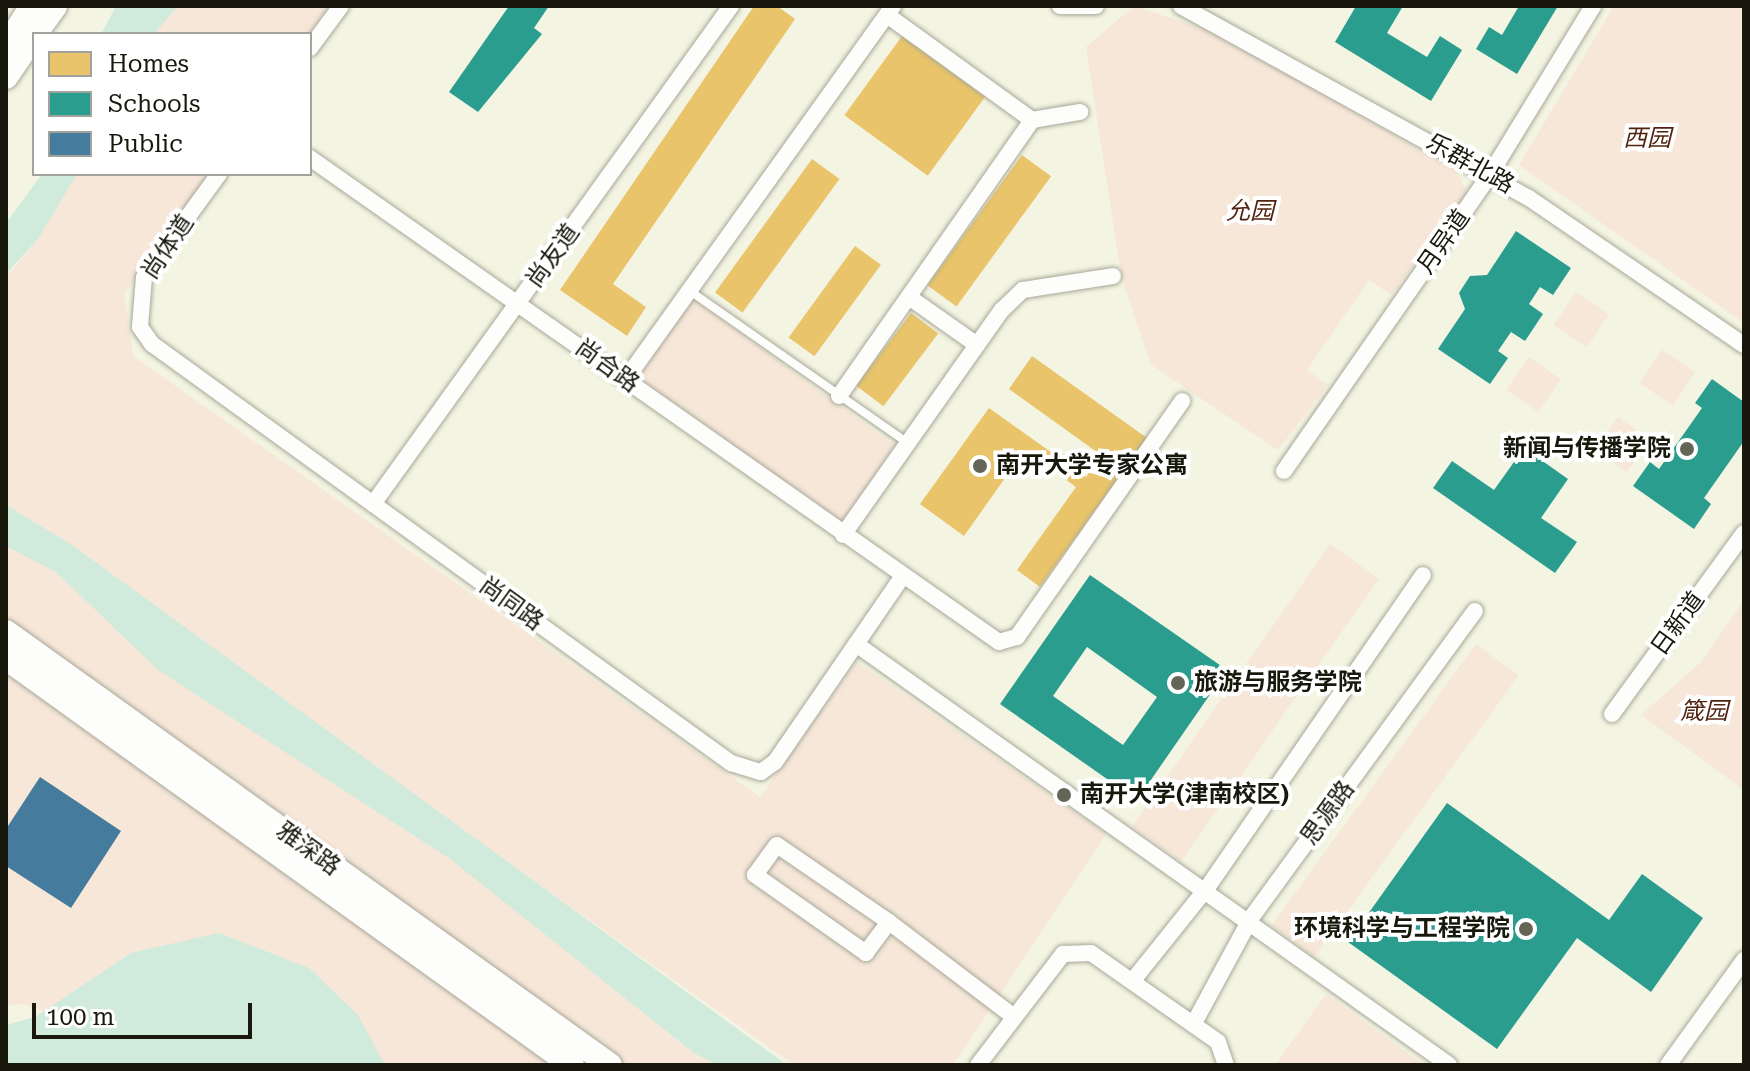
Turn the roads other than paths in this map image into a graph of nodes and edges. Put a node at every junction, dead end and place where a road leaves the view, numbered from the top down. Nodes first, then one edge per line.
1 (32, 6) edge
2 (55, 6) edge
3 (341, 6) edge
4 (731, 6) edge
5 (1060, 6) edge
6 (1096, 6) edge
7 (1181, 6) edge
8 (1593, 6) edge
9 (890, 10) edge
10 (37, 32) edge
11 (32, 39) edge
12 (312, 45) edge
13 (6, 46) edge
14 (6, 77) edge
15 (1080, 112) dead end
16 (1032, 120) junction
17 (312, 159) edge
18 (218, 176) edge
19 (1489, 176) junction
20 (1113, 276) dead end
21 (689, 291) junction
22 (909, 297) junction
23 (519, 303) junction
24 (140, 327) joint
25 (977, 345) junction
26 (1744, 345) edge
27 (626, 379) junction
28 (839, 396) junction
29 (1182, 401) dead end
30 (908, 443) junction
31 (1284, 471) dead end
32 (373, 504) junction
33 (1744, 533) edge
34 (843, 535) junction
35 (1423, 575) dead end
36 (901, 579) junction
37 (1475, 611) dead end
38 (6, 632) edge
39 (856, 644) junction
40 (6, 658) edge
41 (1612, 714) dead end
42 (1207, 888) junction
43 (1251, 918) junction
44 (889, 922) junction
45 (1744, 960) edge
46 (1134, 979) junction
47 (1014, 1017) junction
48 (1194, 1023) junction
49 (572, 1065) edge
50 (610, 1065) edge
51 (978, 1065) edge
52 (1226, 1065) edge
53 (1449, 1065) edge
54 (1668, 1065) edge

1 - 13 main road
2 - 10 main road
3 - 12 street
4 - 23 street, 尚友道
5 - 6 street
7 - 19 street, 乐群北路
8 - 19 street, 月异道
9 - 16 street
9 - 21 street
11 - 14 main road
15 - 16 street
16 - 22 street
17 - 23 street, 尚合路
18 - 24 street, 尚体道
19 - 26 street, 乐群北路
19 - 31 street, 月异道
20 - 25 street
21 - 27 street
21 - 28 lane
22 - 25 street
22 - 28 street
23 - 27 street, 尚合路
23 - 32 street, 尚友道
24 - 32 street, 尚同路
25 - 30 street
27 - 34 street, 尚合路
28 - 30 lane
29 - 36 street, 尚合路
30 - 34 street
32 - 39 street, 尚同路
33 - 41 street, 日新道
34 - 36 street, 尚合路
35 - 42 street
36 - 39 street
37 - 43 street, 思源路
38 - 50 main road, 雅深路
39 - 42 street
40 - 49 main road, 雅深路
42 - 43 street
42 - 46 street
43 - 48 street, 思源路
43 - 53 street
44 - 44 street
44 - 47 street
45 - 54 street
46 - 47 street
46 - 48 street
47 - 51 street
48 - 52 street

